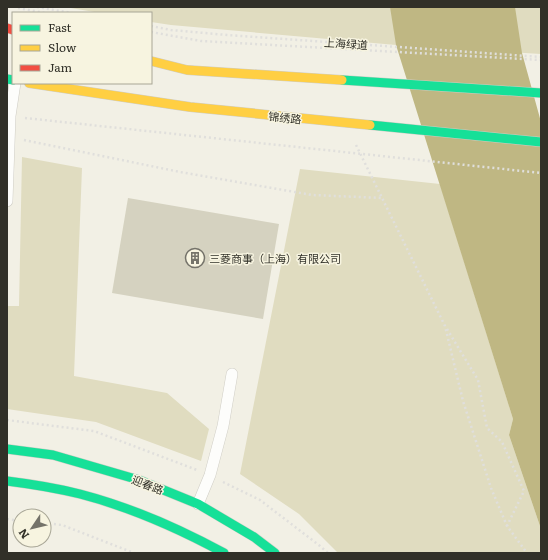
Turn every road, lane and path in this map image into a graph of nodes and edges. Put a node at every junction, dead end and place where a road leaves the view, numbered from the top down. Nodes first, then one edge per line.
1 (12, 7) edge
2 (37, 7) edge
3 (40, 12) edge
4 (66, 12) edge
5 (152, 26) edge
6 (152, 32) edge
7 (541, 57) edge
8 (541, 60) edge
9 (152, 61) edge
10 (15, 84) edge
11 (36, 84) edge
12 (541, 94) edge
13 (10, 116) junction
14 (342, 122) junction
15 (8, 137) junction
16 (541, 142) edge
17 (362, 155) junction
18 (541, 173) edge
19 (382, 198) junction
20 (7, 201) edge
21 (445, 326) junction
22 (232, 374) dead end
23 (7, 420) edge
24 (7, 449) edge
25 (210, 475) junction
26 (7, 480) edge
27 (198, 504) junction
28 (52, 524) edge
29 (507, 526) junction
30 (134, 553) edge
31 (224, 553) edge
32 (275, 553) edge
33 (328, 553) edge
34 (527, 553) edge

1 - 3 path
2 - 4 path
5 - 7 path, 上海绿道
6 - 8 path
9 - 12 main road
10 - 13 lane
11 - 14 main road, 锦绣路
13 - 15 lane
13 - 17 path
14 - 16 main road, 锦绣路
14 - 17 path
15 - 19 path
15 - 20 lane
17 - 18 path
17 - 19 path
19 - 21 path
21 - 29 path
21 - 29 path
22 - 25 lane
23 - 25 path
24 - 27 main road, 迎春路
25 - 27 lane
25 - 33 path
26 - 31 main road
27 - 32 main road, 迎春路
28 - 30 path
29 - 34 path

